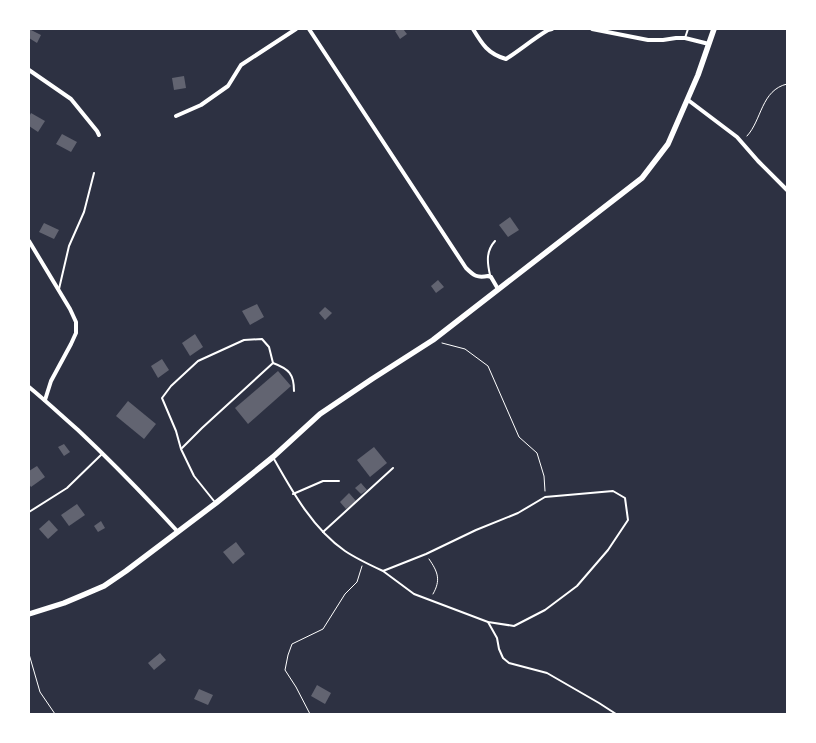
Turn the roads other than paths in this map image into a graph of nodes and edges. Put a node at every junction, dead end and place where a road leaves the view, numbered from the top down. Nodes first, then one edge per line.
1 (296, 29) edge
2 (309, 29) edge
3 (473, 29) edge
4 (552, 29) edge
5 (592, 29) edge
6 (688, 29) edge
7 (714, 29) edge
8 (685, 38) junction
9 (709, 44) junction
10 (29, 70) edge
11 (688, 100) junction
12 (176, 116) dead end
13 (99, 135) dead end
14 (94, 173) dead end
15 (787, 190) edge
16 (29, 241) edge
17 (495, 241) dead end
18 (491, 277) junction
19 (58, 289) junction
20 (498, 289) junction
21 (273, 363) junction
22 (29, 388) edge
23 (294, 391) dead end
24 (45, 400) junction
25 (181, 449) junction
26 (103, 453) junction
27 (273, 457) junction
28 (393, 468) dead end
29 (339, 481) dead end
30 (293, 494) junction
31 (216, 503) junction
32 (29, 512) edge
33 (178, 532) junction
34 (322, 532) junction
35 (382, 571) junction
36 (29, 614) edge
37 (488, 622) junction
38 (616, 714) edge

1 - 12 street
2 - 18 street
3 - 4 street
5 - 8 street
6 - 8 lane
7 - 9 main road
8 - 9 street
9 - 11 main road
10 - 13 street
11 - 15 street
11 - 20 main road
14 - 19 lane
16 - 19 street
17 - 18 lane
18 - 20 street
19 - 24 street
20 - 27 main road
21 - 23 lane
21 - 25 lane
21 - 25 lane
22 - 24 street
24 - 26 street
25 - 31 lane
26 - 32 lane
26 - 33 street
27 - 30 lane
27 - 31 main road
28 - 34 lane
29 - 30 lane
30 - 34 lane
31 - 33 main road
33 - 36 main road
34 - 35 lane
35 - 37 lane
35 - 37 lane
37 - 38 lane

